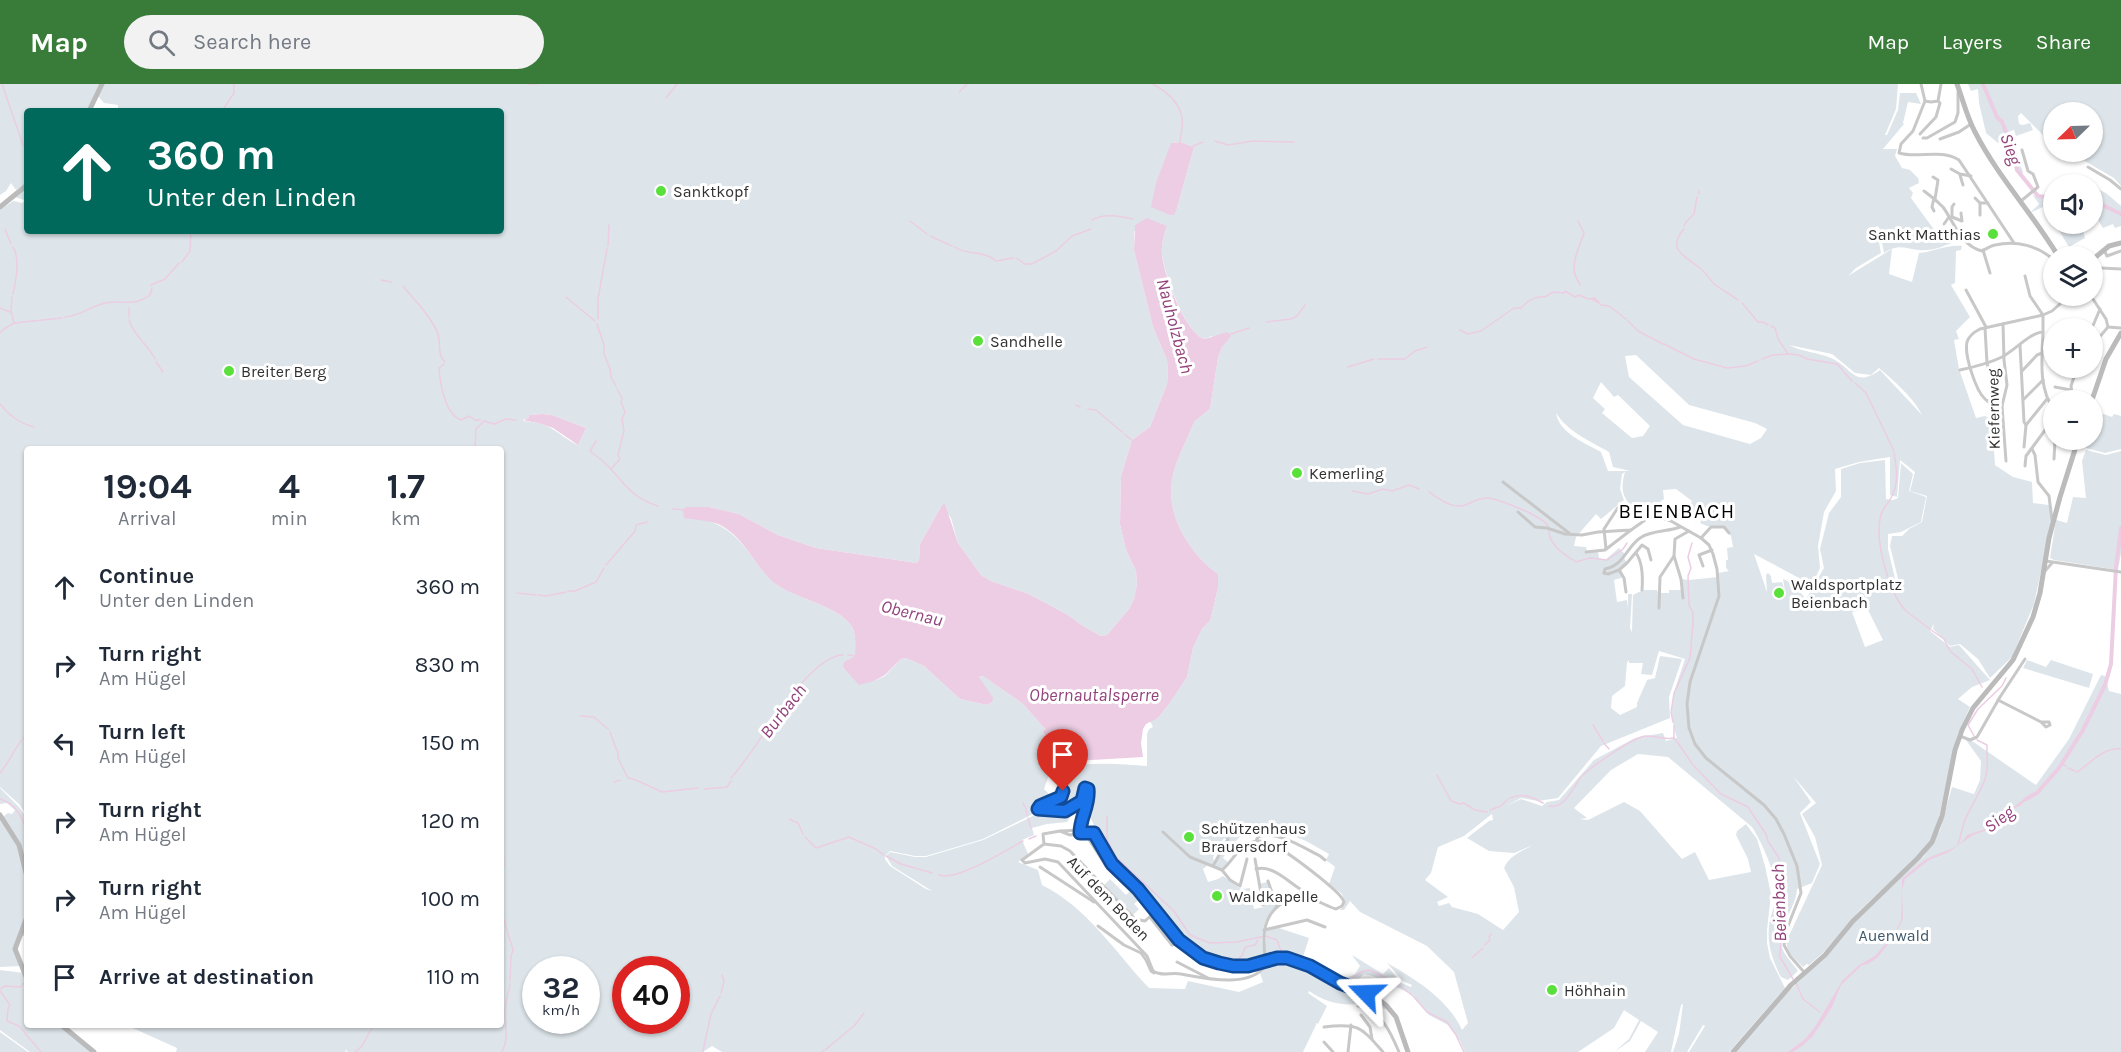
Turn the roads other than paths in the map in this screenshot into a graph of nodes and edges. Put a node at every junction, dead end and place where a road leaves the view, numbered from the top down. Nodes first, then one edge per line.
1 (102, 84) edge
2 (1921, 84) edge
3 (1941, 84) edge
4 (1958, 86) edge
5 (1925, 100) junction
6 (1938, 100) junction
7 (90, 108) edge
8 (1971, 124) junction
9 (1920, 134) dead end
10 (1923, 138) dead end
11 (1940, 139) dead end
12 (2022, 150) dead end
13 (2088, 167) dead end
14 (1951, 169) dead end
15 (1960, 174) junction
16 (1971, 176) junction
17 (1933, 177) dead end
18 (1963, 185) dead end
19 (24, 187) edge
20 (2121, 189) edge
21 (1924, 191) dead end
22 (1975, 198) dead end
23 (1934, 199) junction
24 (2020, 202) junction
25 (1980, 203) junction
26 (1988, 203) junction
27 (1954, 204) dead end
28 (0, 207) edge
29 (1934, 211) dead end
30 (1961, 213) dead end
31 (1980, 215) dead end
32 (1950, 217) junction
33 (1944, 224) dead end
34 (2014, 243) junction
35 (2121, 243) edge
36 (2051, 246) edge
37 (1983, 250) junction
38 (2104, 250) joint
39 (2043, 251) edge
40 (2121, 251) edge
41 (2103, 268) edge
42 (2121, 269) edge
43 (1990, 273) dead end
44 (2025, 276) dead end
45 (1966, 290) dead end
46 (2058, 306) edge
47 (2098, 306) edge
48 (2100, 309) junction
49 (2043, 315) junction
50 (2096, 318) edge
51 (2003, 324) junction
52 (1985, 327) junction
53 (2108, 327) junction
54 (2121, 328) edge
55 (2043, 332) joint
56 (2103, 333) edge
57 (2121, 333) edge
58 (2020, 345) junction
59 (2042, 353) junction
60 (2004, 356) junction
61 (1987, 363) junction
62 (1971, 368) junction
63 (1960, 370) dead end
64 (2022, 371) junction
65 (2075, 378) edge
66 (2043, 380) junction
67 (2055, 387) dead end
68 (2045, 390) edge
69 (2072, 390) joint
70 (2095, 390) edge
71 (2024, 399) junction
72 (1989, 402) junction
73 (2043, 404) edge
74 (2002, 406) junction
75 (2026, 425) junction
76 (2043, 433) edge
77 (2024, 447) dead end
78 (2032, 449) junction
79 (2054, 450) edge
80 (2075, 450) edge
81 (2054, 459) dead end
82 (2006, 462) dead end
83 (2025, 466) dead end
84 (1503, 482) dead end
85 (1619, 506) dead end
86 (1518, 512) dead end
87 (2053, 526) junction
88 (1680, 527) junction
89 (1633, 529) junction
90 (1672, 530) junction
91 (1604, 531) junction
92 (1689, 531) junction
93 (1729, 533) dead end
94 (1571, 534) junction
95 (1640, 538) junction
96 (1676, 538) junction
97 (1701, 538) junction
98 (1606, 549) junction
99 (1712, 550) junction
100 (1587, 552) dead end
101 (1636, 553) junction
102 (1674, 555) junction
103 (1651, 560) dead end
104 (2051, 562) junction
105 (1703, 566) dead end
106 (1619, 570) junction
107 (2118, 571) edge
108 (1642, 590) dead end
109 (1626, 592) dead end
110 (1683, 598) dead end
111 (1659, 608) dead end
112 (2025, 660) dead end
113 (1998, 700) junction
114 (2041, 722) dead end
115 (1959, 736) junction
116 (1967, 739) junction
117 (1956, 748) junction
118 (1059, 774) dead end
119 (0, 815) edge
120 (1080, 832) junction
121 (1091, 832) junction
122 (1163, 832) dead end
123 (1228, 839) dead end
124 (1256, 841) junction
125 (1044, 843) junction
126 (1247, 859) dead end
127 (1255, 859) dead end
128 (1325, 860) dead end
129 (24, 865) edge
130 (1106, 866) dead end
131 (1213, 866) junction
132 (1040, 867) dead end
133 (1256, 869) junction
134 (1221, 870) junction
135 (1268, 881) dead end
136 (1306, 898) junction
137 (1098, 905) junction
138 (1263, 905) dead end
139 (1277, 907) junction
140 (1156, 911) junction
141 (1150, 917) junction
142 (24, 925) edge
143 (1098, 926) dead end
144 (1276, 926) junction
145 (1326, 927) dead end
146 (1281, 929) dead end
147 (1264, 934) junction
148 (1179, 940) junction
149 (1265, 961) junction
150 (1177, 962) dead end
151 (24, 970) edge
152 (1156, 973) junction
153 (1804, 973) junction
154 (1213, 980) junction
155 (1358, 1006) dead end
156 (1361, 1015) dead end
157 (1351, 1025) junction
158 (1324, 1027) dead end
159 (65, 1028) edge
160 (1372, 1040) junction
161 (1324, 1042) dead end
162 (94, 1052) edge
163 (1333, 1052) edge
164 (1348, 1052) edge
165 (1383, 1052) edge
166 (1399, 1052) edge
167 (1408, 1052) edge
168 (1732, 1052) edge

1 - 7 main road
2 - 5 street
3 - 6 street
4 - 8 main road
4 - 10 street
5 - 6 street
5 - 16 street
6 - 9 street
8 - 11 street
8 - 24 main road
12 - 24 street
13 - 20 street
14 - 15 street
15 - 16 street
15 - 18 street
16 - 26 street
17 - 23 street
19 - 28 main road
21 - 23 street
22 - 25 street
23 - 29 street
23 - 32 street
24 - 36 main road
25 - 26 street
25 - 31 street
26 - 34 street
27 - 32 street
30 - 32 street
32 - 33 street
32 - 37 street
34 - 37 street
34 - 39 street
35 - 38 main road
37 - 43 street
38 - 40 street
41 - 42 street
44 - 49 street
45 - 52 street
46 - 49 street
47 - 48 street
48 - 50 street
48 - 53 street
49 - 51 street
51 - 52 street
51 - 60 street, Kiefernweg
52 - 61 street
52 - 62 street
53 - 54 street
53 - 56 street
55 - 58 street
55 - 59 street
57 - 70 main road
58 - 60 street
58 - 64 street
59 - 64 street
59 - 66 street
60 - 61 street
60 - 74 street, Kiefernweg
61 - 62 street
61 - 72 street
62 - 63 street
62 - 72 street
64 - 71 street
65 - 69 street
66 - 68 street
66 - 71 street
67 - 69 street
71 - 75 street
72 - 74 street
73 - 75 street
74 - 82 street, Kiefernweg
75 - 77 street
76 - 78 street
78 - 83 street
78 - 87 street
79 - 81 street
80 - 87 main road
84 - 94 street
85 - 91 street
86 - 94 street
87 - 104 main road
88 - 89 street
88 - 90 street
88 - 92 street
89 - 91 street
89 - 95 street
89 - 98 street
90 - 95 street
90 - 96 street
91 - 94 street
91 - 98 street
92 - 96 street
92 - 97 street
93 - 97 street
95 - 106 street
96 - 102 street
97 - 99 street
98 - 100 street
99 - 105 street
99 - 153 street
101 - 103 street
101 - 106 street
101 - 108 street
102 - 110 street
102 - 111 street
104 - 107 street
104 - 115 main road
106 - 109 street
112 - 113 street
113 - 114 street
113 - 116 street
115 - 116 street
115 - 117 main road
116 - 117 street
117 - 153 main road
118 - 120 street
119 - 129 main road
120 - 121 street
120 - 121 street
120 - 125 street
121 - 130 street
121 - 140 main road
122 - 131 street
123 - 131 street
124 - 128 street
124 - 134 street
124 - 136 street
125 - 137 street, Auf dem Boden
125 - 141 street
126 - 134 street
127 - 133 street
131 - 134 street
132 - 137 street
133 - 136 street
133 - 138 street
135 - 139 street
136 - 139 street
137 - 152 street, Auf dem Boden
139 - 147 street
140 - 141 street
140 - 148 main road
141 - 148 street
142 - 151 main road
143 - 152 street
144 - 145 street
144 - 146 street
144 - 147 street
147 - 149 street
148 - 149 main road
149 - 154 street
149 - 167 main road
150 - 154 street
152 - 154 street
153 - 168 main road
155 - 166 street
156 - 160 street
157 - 158 street
157 - 160 street
157 - 164 street
159 - 162 main road
160 - 165 street
161 - 163 street

